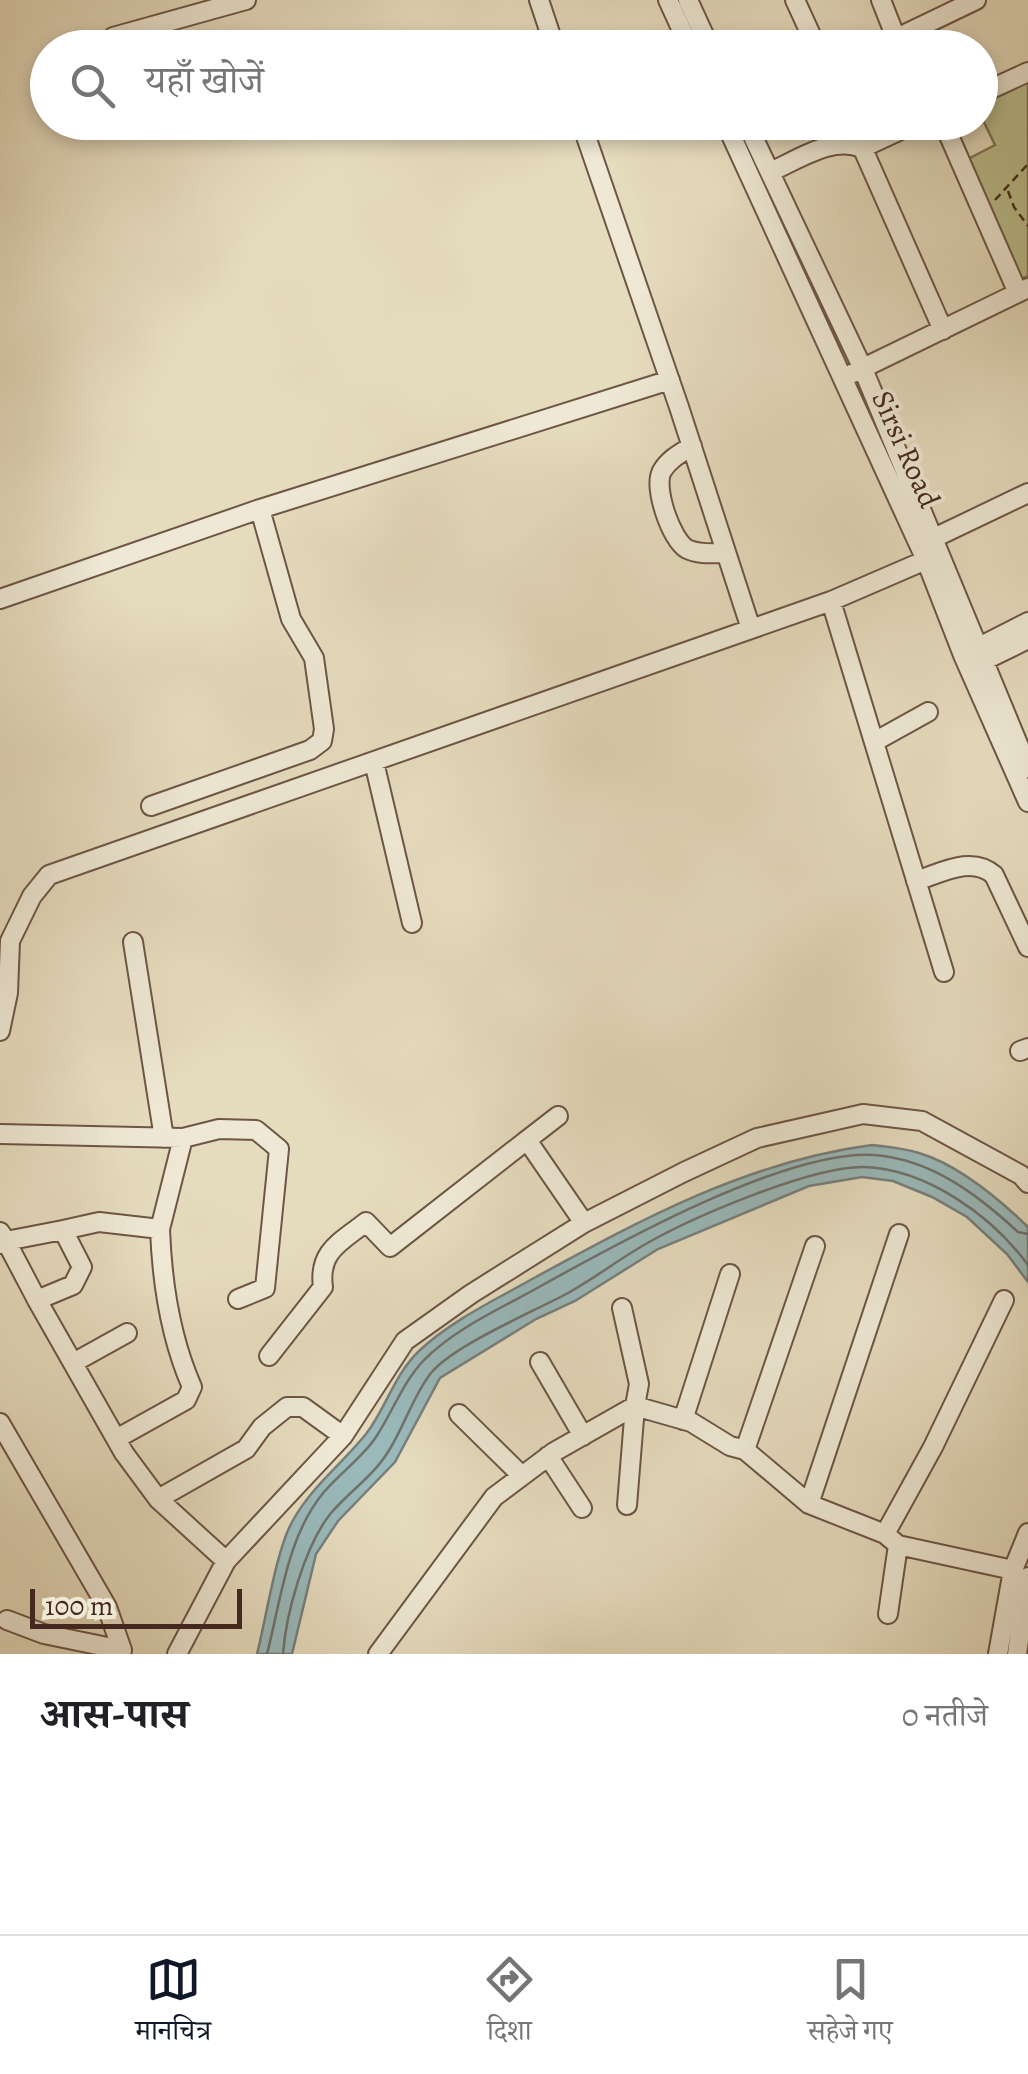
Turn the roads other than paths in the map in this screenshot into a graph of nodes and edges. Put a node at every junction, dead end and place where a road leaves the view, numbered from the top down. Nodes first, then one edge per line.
1 (246, 0) edge
2 (539, 0) edge
3 (668, 0) edge
4 (688, 0) edge
5 (795, 0) edge
6 (881, 0) edge
7 (976, 0) edge
8 (137, 30) edge
9 (549, 30) edge
10 (682, 30) edge
11 (702, 30) edge
12 (809, 30) edge
13 (893, 30) edge
14 (913, 30) edge
15 (1028, 72) edge
16 (998, 86) edge
17 (587, 140) edge
18 (733, 140) edge
19 (755, 140) edge
20 (859, 140) edge
21 (879, 140) edge
22 (952, 140) edge
23 (862, 148) junction
24 (770, 172) junction
25 (1023, 290) edge
26 (943, 330) junction
27 (862, 369) junction
28 (844, 378) junction
29 (670, 380) junction
30 (692, 446) junction
31 (1028, 493) edge
32 (260, 509) junction
33 (934, 538) junction
34 (726, 553) junction
35 (926, 560) junction
36 (0, 599) edge
37 (831, 601) junction
38 (1028, 622) edge
39 (750, 629) junction
40 (1028, 639) edge
41 (974, 657) junction
42 (928, 712) dead end
43 (874, 742) junction
44 (374, 762) junction
45 (1028, 767) edge
46 (1028, 802) edge
47 (151, 806) dead end
48 (916, 881) junction
49 (412, 923) dead end
50 (134, 942) dead end
51 (5, 943) edge
52 (1028, 946) edge
53 (944, 972) dead end
54 (0, 1031) edge
55 (558, 1116) dead end
56 (0, 1134) edge
57 (164, 1138) junction
58 (184, 1138) junction
59 (527, 1140) junction
60 (1028, 1183) edge
61 (584, 1223) junction
62 (160, 1229) junction
63 (63, 1230) junction
64 (898, 1234) dead end
65 (2, 1239) edge
66 (815, 1246) dead end
67 (730, 1274) dead end
68 (238, 1299) dead end
69 (37, 1300) junction
70 (1004, 1300) dead end
71 (622, 1308) dead end
72 (127, 1333) dead end
73 (269, 1356) dead end
74 (540, 1362) dead end
75 (73, 1364) junction
76 (634, 1406) junction
77 (459, 1414) dead end
78 (683, 1420) junction
79 (0, 1423) edge
80 (343, 1436) junction
81 (583, 1436) junction
82 (116, 1438) junction
83 (745, 1450) junction
84 (548, 1456) junction
85 (521, 1475) junction
86 (158, 1499) junction
87 (809, 1504) junction
88 (626, 1505) dead end
89 (582, 1508) dead end
90 (1028, 1533) edge
91 (892, 1540) junction
92 (226, 1561) junction
93 (1020, 1587) edge
94 (888, 1614) dead end
95 (2, 1615) edge
96 (129, 1652) edge
97 (177, 1654) edge
98 (378, 1654) edge
99 (998, 1654) edge
100 (1017, 1654) edge

1 - 8 street
2 - 9 street
3 - 10 street
4 - 11 street
5 - 12 street
6 - 13 street
7 - 14 street
15 - 16 street
17 - 29 street
18 - 28 street, Sirsi Road
19 - 24 street, Sirsi Road
20 - 23 street
21 - 23 street
22 - 25 street
23 - 24 street
23 - 26 street
24 - 27 street, Sirsi Road
25 - 26 street
26 - 27 street
27 - 28 street
27 - 33 street, Sirsi Road
28 - 35 street, Sirsi Road
29 - 30 street
29 - 32 street
30 - 34 street
30 - 34 street
31 - 33 street
32 - 36 street
32 - 47 street
33 - 41 street, Sirsi Road
34 - 39 street
35 - 37 street
35 - 41 street, Sirsi Road
37 - 39 street
37 - 43 street
38 - 41 street
39 - 44 street
40 - 41 street
41 - 45 street, Sirsi Road
41 - 46 street, Sirsi Road
42 - 43 street
43 - 48 street
44 - 49 street
44 - 51 street
48 - 52 street
48 - 53 street
50 - 57 street
51 - 54 street
55 - 59 street
56 - 57 street
57 - 58 street
58 - 62 street
58 - 68 street
59 - 61 street
59 - 73 street
60 - 61 street
61 - 80 street
62 - 63 street
62 - 82 street
63 - 65 street
63 - 69 street
64 - 87 street
65 - 69 street
66 - 83 street
67 - 78 street
69 - 75 street
70 - 91 street
71 - 76 street
72 - 75 street
74 - 81 street
75 - 82 street
76 - 78 street
76 - 81 street
76 - 88 street
77 - 85 street
78 - 83 street
79 - 96 street
80 - 86 street
80 - 92 street
81 - 84 street
82 - 86 street
83 - 87 street
84 - 85 street
84 - 89 street
85 - 98 street
86 - 92 street
87 - 91 street
90 - 93 street
91 - 93 street
91 - 94 street
92 - 97 street
93 - 99 street
93 - 100 street
95 - 96 street

